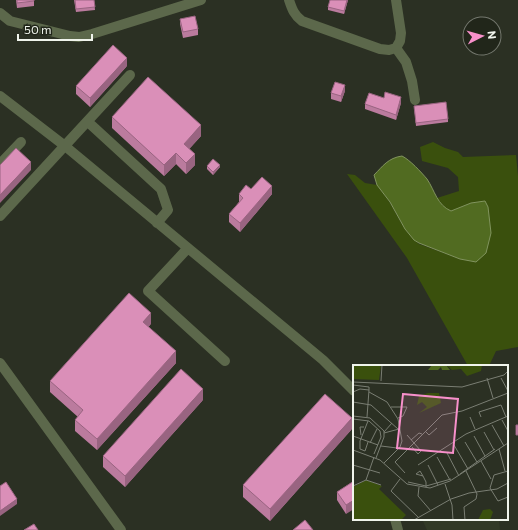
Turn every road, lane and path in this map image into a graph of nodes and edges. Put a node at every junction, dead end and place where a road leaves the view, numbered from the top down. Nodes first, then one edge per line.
1 (202, 0) edge
2 (289, 0) edge
3 (396, 0) edge
4 (177, 4) edge
5 (0, 12) edge
6 (396, 48) junction
7 (130, 75) dead end
8 (0, 96) edge
9 (415, 100) dead end
10 (88, 122) junction
11 (21, 142) dead end
12 (65, 146) junction
13 (0, 164) edge
14 (0, 216) edge
15 (157, 222) junction
16 (188, 248) junction
17 (225, 360) dead end
18 (0, 363) edge
19 (353, 390) edge
20 (395, 520) edge
21 (121, 530) edge
22 (398, 530) edge

1 - 4 street
2 - 6 street
3 - 6 street
4 - 5 street
6 - 9 street
7 - 10 street
8 - 12 street
10 - 12 street
10 - 15 street
11 - 13 street
12 - 14 street
12 - 15 street
15 - 16 street
16 - 17 street
16 - 19 street
18 - 21 street
20 - 22 street

